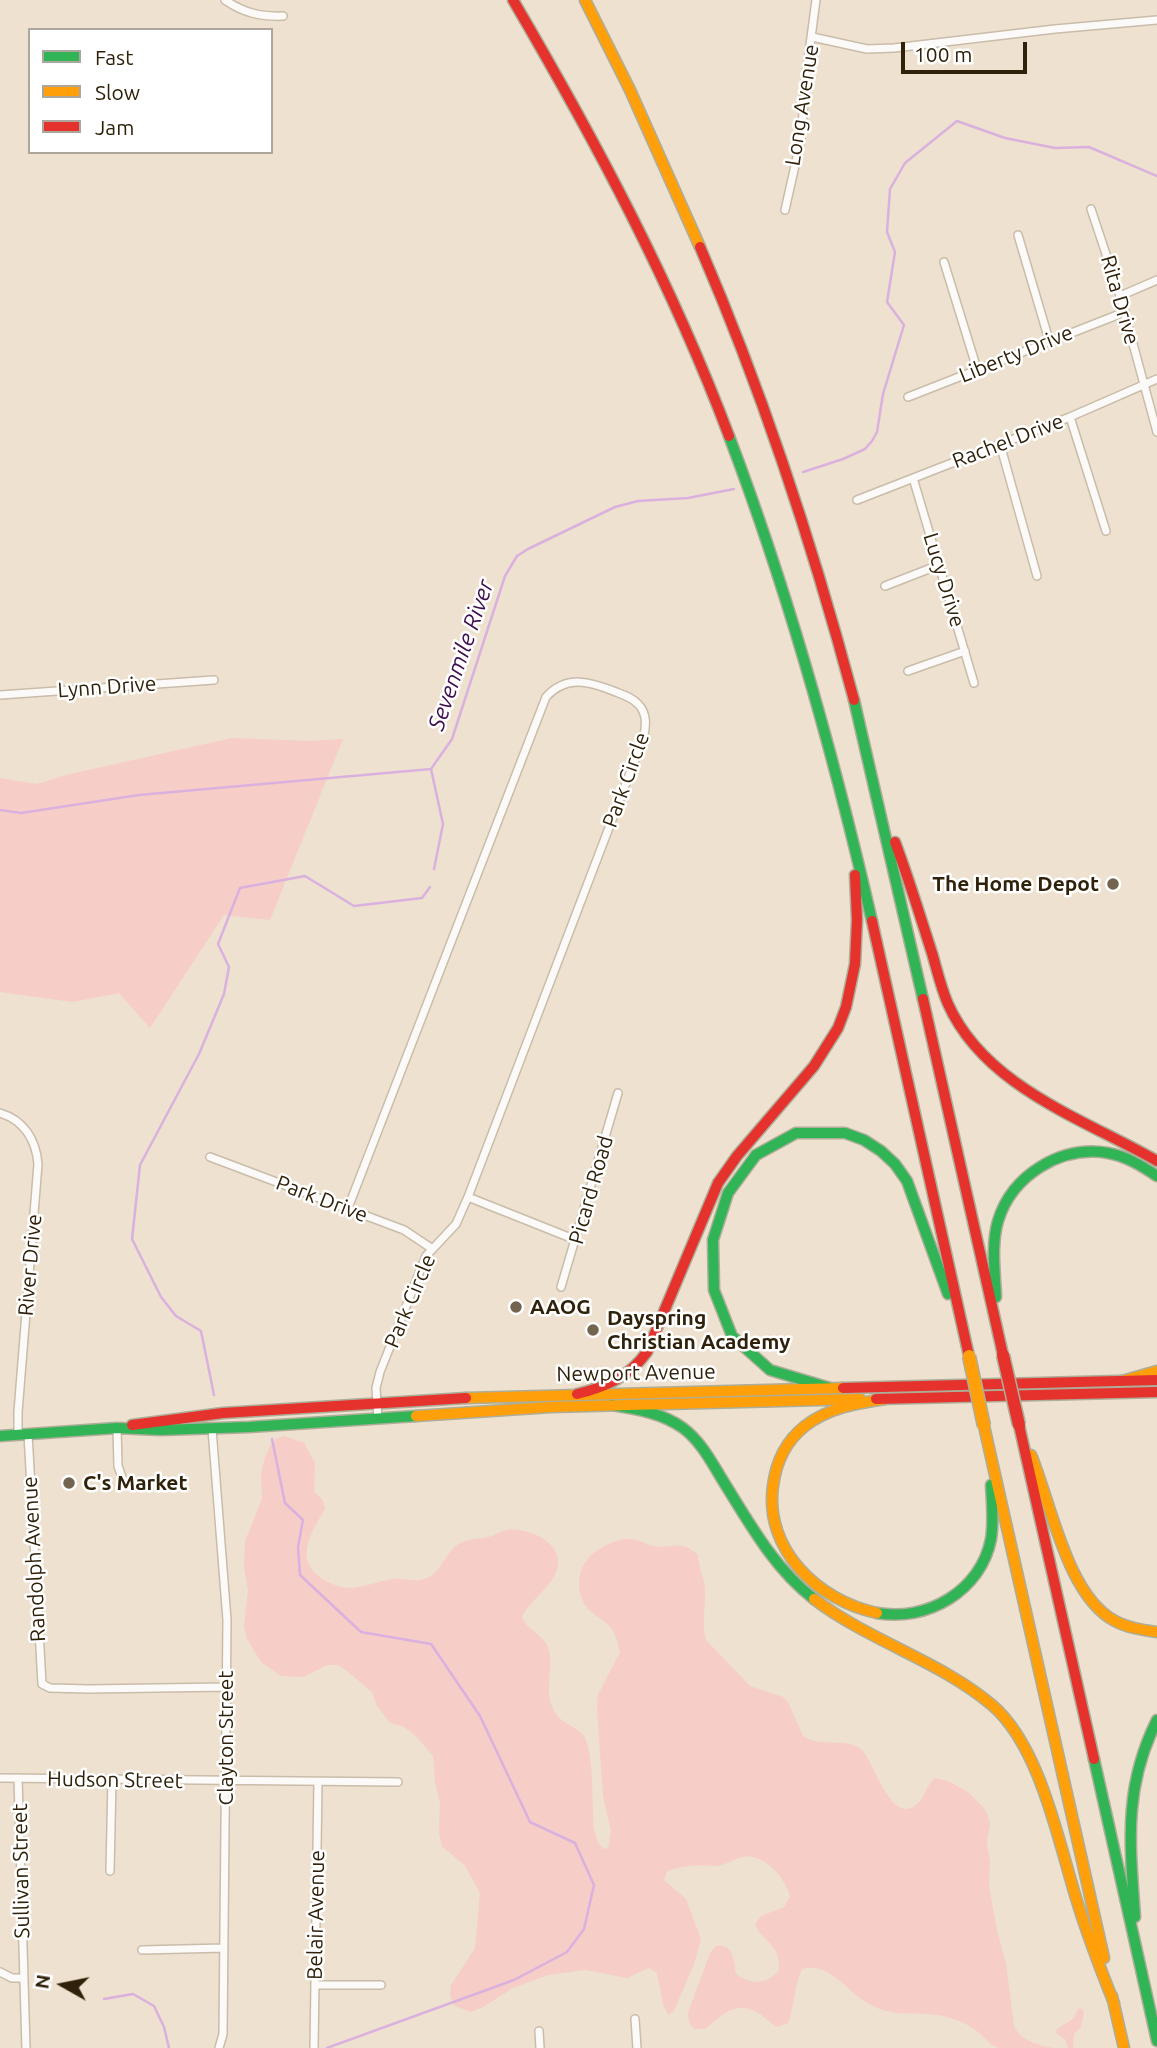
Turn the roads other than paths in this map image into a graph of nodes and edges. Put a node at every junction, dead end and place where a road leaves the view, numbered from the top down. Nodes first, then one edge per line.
1 (225, 0) edge
2 (513, 0) edge
3 (584, 0) edge
4 (816, 0) edge
5 (283, 16) dead end
6 (1157, 19) edge
7 (812, 37) junction
8 (1091, 209) dead end
9 (785, 210) dead end
10 (1018, 234) dead end
11 (944, 262) dead end
12 (1157, 280) edge
13 (1121, 296) junction
14 (1125, 312) junction
15 (1049, 340) junction
16 (977, 369) junction
17 (1157, 379) edge
18 (1144, 385) junction
19 (908, 397) dead end
20 (1070, 417) junction
21 (1157, 432) edge
22 (1000, 444) junction
23 (914, 478) junction
24 (857, 500) dead end
25 (1106, 531) dead end
26 (939, 565) junction
27 (1037, 576) dead end
28 (885, 586) dead end
29 (965, 651) junction
30 (908, 671) dead end
31 (214, 680) dead end
32 (974, 683) dead end
33 (0, 695) edge
34 (880, 803) junction
35 (852, 833) junction
36 (618, 1093) dead end
37 (0, 1113) edge
38 (210, 1157) dead end
39 (1157, 1161) edge
40 (1157, 1176) edge
41 (468, 1197) junction
42 (348, 1209) junction
43 (576, 1240) junction
44 (431, 1248) junction
45 (561, 1287) dead end
46 (996, 1322) junction
47 (962, 1328) junction
48 (1157, 1371) edge
49 (1157, 1380) edge
50 (1122, 1381) junction
51 (830, 1388) junction
52 (1157, 1392) edge
53 (577, 1394) junction
54 (885, 1399) junction
55 (378, 1403) junction
56 (612, 1405) junction
57 (379, 1419) junction
58 (1019, 1425) junction
59 (117, 1428) junction
60 (212, 1429) junction
61 (23, 1434) junction
62 (0, 1436) edge
63 (991, 1457) junction
64 (123, 1480) dead end
65 (1157, 1632) edge
66 (227, 1687) junction
67 (1157, 1720) edge
68 (0, 1778) edge
69 (18, 1778) junction
70 (112, 1780) junction
71 (227, 1782) junction
72 (318, 1782) junction
73 (398, 1782) dead end
74 (110, 1871) dead end
75 (224, 1948) junction
76 (142, 1950) dead end
77 (1138, 1956) junction
78 (0, 1972) edge
79 (23, 1978) junction
80 (315, 1985) junction
81 (381, 1985) dead end
82 (1114, 2003) junction
83 (635, 2019) dead end
84 (539, 2031) dead end
85 (1157, 2040) edge
86 (26, 2048) edge
87 (219, 2048) edge
88 (314, 2048) edge
89 (540, 2048) edge
90 (637, 2048) edge
91 (1124, 2048) edge

1 - 5 street
2 - 35 main road
3 - 34 main road
4 - 7 street, Long Avenue
6 - 7 street
7 - 9 street, Long Avenue
8 - 13 street, Rita Drive
10 - 15 street
11 - 16 street
12 - 13 street
13 - 14 street, Rita Drive
14 - 15 street, Liberty Drive
14 - 18 street, Rita Drive
15 - 16 street, Liberty Drive
16 - 19 street, Liberty Drive
17 - 18 street, Rachel Drive
18 - 20 street, Rachel Drive
18 - 21 street, Rita Drive
20 - 22 street, Rachel Drive
20 - 25 street
22 - 23 street, Rachel Drive
22 - 27 street
23 - 24 street, Rachel Drive
23 - 26 street, Lucy Drive
26 - 28 street
26 - 29 street, Lucy Drive
29 - 30 street
29 - 32 street, Lucy Drive
31 - 33 street, Lynn Drive
34 - 39 main road
34 - 46 main road
35 - 47 main road
35 - 53 main road
36 - 43 street, Picard Road
37 - 61 street, River Drive
38 - 42 street, Park Drive
40 - 46 main road
41 - 42 street, Park Circle
41 - 43 street
41 - 44 street, Park Circle
42 - 44 street, Park Drive
43 - 45 street, Picard Road
44 - 55 street, Park Circle
46 - 58 main road, bridge
47 - 51 main road
47 - 63 main road, bridge
48 - 50 main road
49 - 50 main road, Newport Avenue
50 - 51 main road, Newport Avenue
51 - 53 main road, Newport Avenue
52 - 54 main road, Newport Avenue
53 - 55 main road, Newport Avenue
54 - 56 main road, Newport Avenue
54 - 63 main road
55 - 57 street, Park Circle
55 - 59 main road, Newport Avenue
56 - 57 main road, Newport Avenue
56 - 82 main road
57 - 60 main road, Newport Avenue
58 - 65 main road
58 - 77 main road
59 - 60 main road, Newport Avenue
59 - 61 main road, Newport Avenue
59 - 64 street
60 - 66 street, Clayton Street
61 - 62 main road, Newport Avenue
61 - 66 street, Randolph Avenue
63 - 82 main road
66 - 71 street, Clayton Street
67 - 77 main road
68 - 69 street, Hudson Street
69 - 70 street, Hudson Street
69 - 79 street, Sullivan Street
70 - 71 street, Hudson Street
70 - 74 street
71 - 72 street, Hudson Street
71 - 75 street, Clayton Street
72 - 73 street, Hudson Street
72 - 80 street, Belair Avenue
75 - 76 street
75 - 87 street, Clayton Street
77 - 85 main road
78 - 79 street
79 - 86 street, Sullivan Street
80 - 81 street
80 - 88 street, Belair Avenue
82 - 91 main road
83 - 90 street
84 - 89 street

